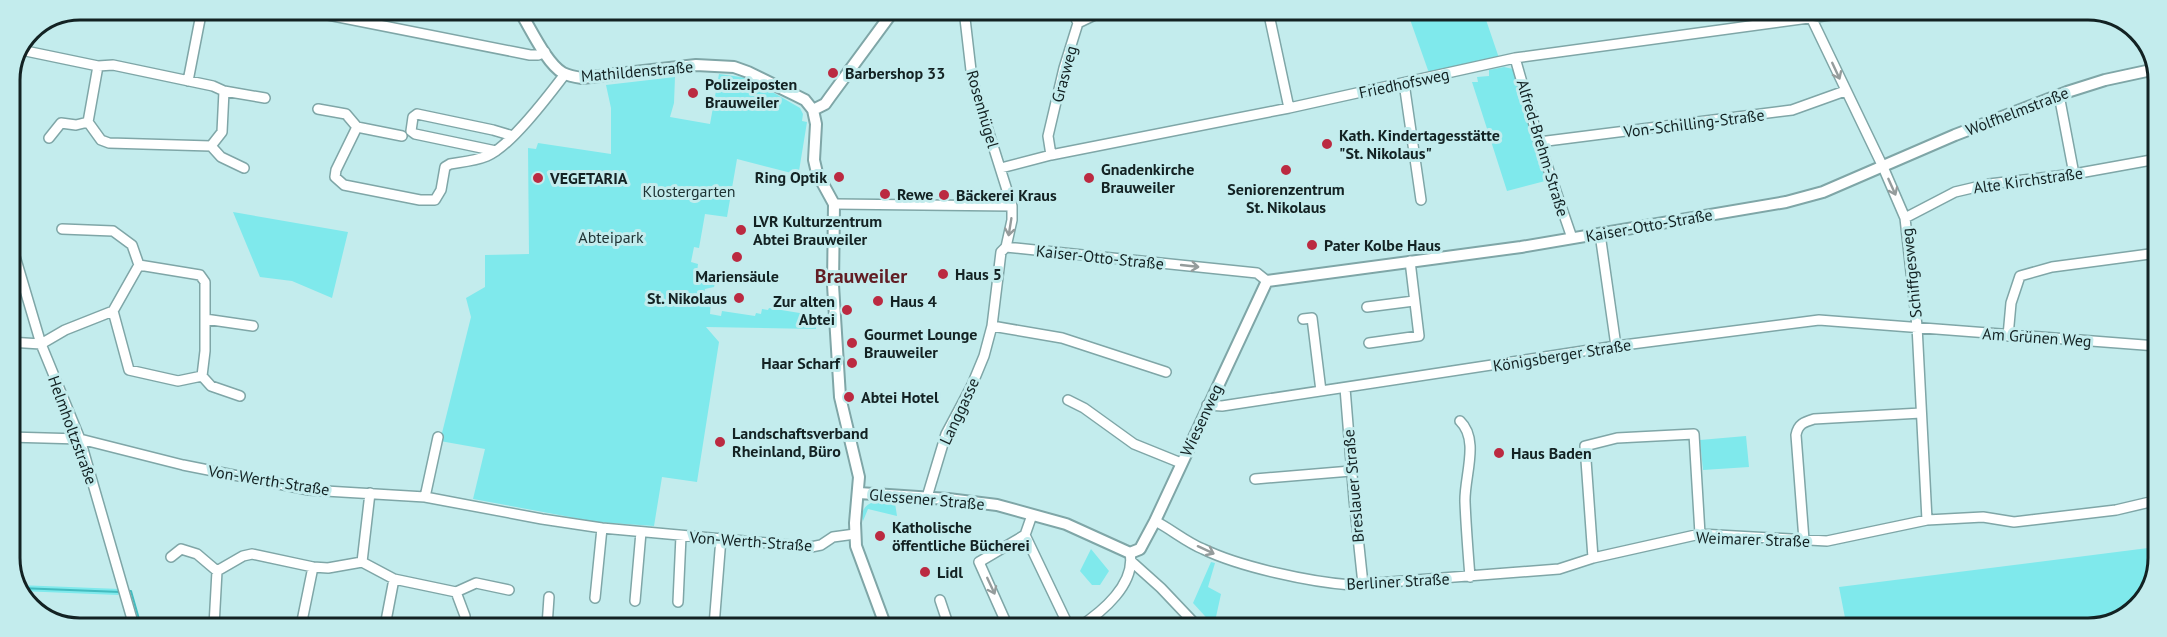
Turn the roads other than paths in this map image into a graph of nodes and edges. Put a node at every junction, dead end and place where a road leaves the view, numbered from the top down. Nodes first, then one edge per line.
1 (200, 20) edge
2 (353, 20) edge
3 (525, 20) edge
4 (887, 20) edge
5 (965, 20) edge
6 (1077, 20) edge
7 (1084, 20) edge
8 (1270, 20) edge
9 (1775, 20) edge
10 (1811, 20) edge
11 (1078, 23) junction
12 (26, 52) edge
13 (544, 52) junction
14 (1515, 58) junction
15 (98, 66) junction
16 (2146, 71) edge
17 (565, 74) junction
18 (188, 81) junction
19 (1404, 83) junction
20 (224, 91) junction
21 (1845, 91) junction
22 (2059, 95) junction
23 (266, 98) dead end
24 (1288, 108) junction
25 (318, 109) dead end
26 (813, 110) junction
27 (88, 123) junction
28 (357, 127) junction
29 (500, 132) junction
30 (402, 136) dead end
31 (513, 136) junction
32 (49, 138) dead end
33 (1539, 142) junction
34 (211, 146) junction
35 (493, 150) junction
36 (1051, 155) junction
37 (2147, 161) edge
38 (1883, 167) junction
39 (244, 168) dead end
40 (1000, 168) junction
41 (2074, 174) junction
42 (1421, 200) dead end
43 (834, 204) junction
44 (1012, 206) junction
45 (1905, 218) junction
46 (62, 229) dead end
47 (1600, 234) junction
48 (1572, 238) junction
49 (1006, 247) junction
50 (2147, 254) edge
51 (1410, 261) junction
52 (139, 265) junction
53 (20, 274) edge
54 (1267, 281) junction
55 (1414, 301) junction
56 (1367, 307) dead end
57 (112, 311) junction
58 (205, 319) junction
59 (1303, 319) dead end
60 (253, 326) dead end
61 (992, 326) junction
62 (1917, 326) junction
63 (2008, 336) junction
64 (20, 343) edge
65 (1369, 343) dead end
66 (41, 344) junction
67 (2148, 345) edge
68 (1616, 346) junction
69 (1166, 372) dead end
70 (202, 376) junction
71 (1345, 388) junction
72 (1321, 391) junction
73 (240, 396) dead end
74 (1068, 400) dead end
75 (1207, 405) junction
76 (1921, 413) junction
77 (1460, 420) dead end
78 (20, 437) edge
79 (438, 437) dead end
80 (80, 439) junction
81 (1181, 463) junction
82 (1351, 471) junction
83 (1255, 479) dead end
84 (370, 493) junction
85 (859, 493) junction
86 (425, 497) junction
87 (927, 497) junction
88 (2148, 502) edge
89 (1032, 515) junction
90 (1927, 520) junction
91 (1155, 521) junction
92 (602, 528) junction
93 (641, 532) junction
94 (855, 534) junction
95 (1700, 534) junction
96 (1025, 535) junction
97 (681, 536) junction
98 (721, 538) junction
99 (1804, 540) junction
100 (171, 557) dead end
101 (1131, 558) junction
102 (1593, 558) junction
103 (362, 561) junction
104 (313, 567) junction
105 (1545, 570) joint
106 (217, 571) junction
107 (1470, 577) junction
108 (394, 579) junction
109 (1363, 584) junction
110 (509, 590) dead end
111 (456, 592) junction
112 (549, 597) dead end
113 (596, 598) dead end
114 (940, 600) dead end
115 (635, 601) dead end
116 (678, 602) dead end
117 (132, 618) edge
118 (214, 618) edge
119 (303, 618) edge
120 (387, 618) edge
121 (465, 618) edge
122 (548, 618) edge
123 (715, 618) edge
124 (882, 618) edge
125 (947, 618) edge
126 (1004, 618) edge
127 (1065, 618) edge
128 (1091, 618) edge
129 (1189, 618) edge

1 - 18 street
2 - 13 street
3 - 13 street, Mathildenstraße
4 - 26 street
5 - 40 street, Rosenhügel
6 - 11 street
7 - 11 street, Grasweg
8 - 24 street
9 - 14 street, Friedhofsweg
10 -> 21 street, Schiffgesweg
11 - 36 street, Grasweg
12 - 15 street
13 - 17 street, Mathildenstraße
14 - 19 street, Friedhofsweg
14 - 33 street, Alfred-Brehm-Straße
15 - 18 street
15 - 27 street
16 - 22 street, Wolfhelmstraße
17 - 26 street, Mathildenstraße
17 - 31 street
18 - 20 street
19 - 24 street, Friedhofsweg
19 - 42 street
20 - 23 street
20 - 34 street
21 - 33 street, Von-Schilling-Straße
21 - 38 street, Schiffgesweg
22 - 38 street, Wolfhelmstraße
22 - 41 street
24 - 36 street, Friedhofsweg
25 - 28 street
26 - 43 street
27 - 32 street
27 - 34 street
28 - 30 street
28 - 35 street
29 - 31 street
29 - 35 street
29 - 35 street
31 - 35 street
33 - 48 street, Alfred-Brehm-Straße
34 - 39 street
36 - 40 street, Friedhofsweg
37 - 41 street, Alte Kirchstraße
38 -> 45 street, Schiffgesweg
38 - 47 street, Kaiser-Otto-Straße
40 - 44 street, Rosenhügel
41 - 45 street, Alte Kirchstraße
43 - 44 street
43 - 85 street
44 -> 49 street
45 - 62 street, Schiffgesweg
46 - 52 street
47 - 48 street, Kaiser-Otto-Straße
47 - 68 street
48 - 51 street, Kaiser-Otto-Straße
49 -> 54 street, Kaiser-Otto-Straße
49 - 61 street, Langgasse
50 - 63 street
51 - 54 street, Kaiser-Otto-Straße
51 - 55 street
52 - 57 street
52 - 58 street
53 - 66 street, Helmholtzstraße
54 - 75 street, Wiesenweg
55 - 56 street
55 - 65 street
57 - 66 street
57 - 70 street
58 - 60 street
58 - 70 street
59 - 72 street
61 - 69 street
61 - 87 street, Langgasse
62 - 63 street, Am Grünen Weg
62 - 68 street, Königsberger Straße
62 - 76 street, Schiffgesweg
63 - 67 street, Am Grünen Weg
64 - 66 street
66 - 80 street, Helmholtzstraße
68 - 71 street, Königsberger Straße
70 - 73 street
71 - 72 street, Königsberger Straße
71 - 82 street, Breslauer Straße
72 - 75 street, Königsberger Straße
74 - 81 street
75 - 81 street, Wiesenweg
76 - 90 street, Schiffgesweg
76 - 99 street
77 - 107 street
78 - 80 street, Von-Werth-Straße
79 - 86 street
80 - 84 street, Von-Werth-Straße
80 - 117 street, Helmholtzstraße
81 - 91 street, Wiesenweg
82 - 83 street
82 - 109 street, Breslauer Straße
84 - 86 street, Von-Werth-Straße
84 - 103 street
85 - 87 street, Glessener Straße
85 - 94 street
86 - 92 street, Von-Werth-Straße
87 - 89 street, Glessener Straße
88 - 90 street, Weimarer Straße
89 - 96 street
89 - 101 street, Glessener Straße
90 - 99 street, Weimarer Straße
91 - 101 street, Wiesenweg
91 -> 109 street, Berliner Straße
92 - 93 street, Von-Werth-Straße
92 - 113 street
93 - 97 street, Von-Werth-Straße
93 - 115 street
94 - 98 street, Von-Werth-Straße
94 - 124 street
95 - 99 street, Weimarer Straße
95 - 102 street, Weimarer Straße
95 - 102 street
96 -> 126 street
96 - 127 street
97 - 98 street, Von-Werth-Straße
97 - 116 street, Von-Werth-Straße
98 - 123 street
100 - 106 street
101 - 128 street
101 - 129 street, Glessener Straße
102 - 105 street, Weimarer Straße
103 - 104 street
103 - 108 street
104 - 106 street
104 - 119 street
105 - 107 street, Berliner Straße
106 - 118 street
107 - 109 street, Berliner Straße
108 - 111 street
108 - 120 street
110 - 111 street
111 - 121 street
112 - 122 street
114 - 125 street

